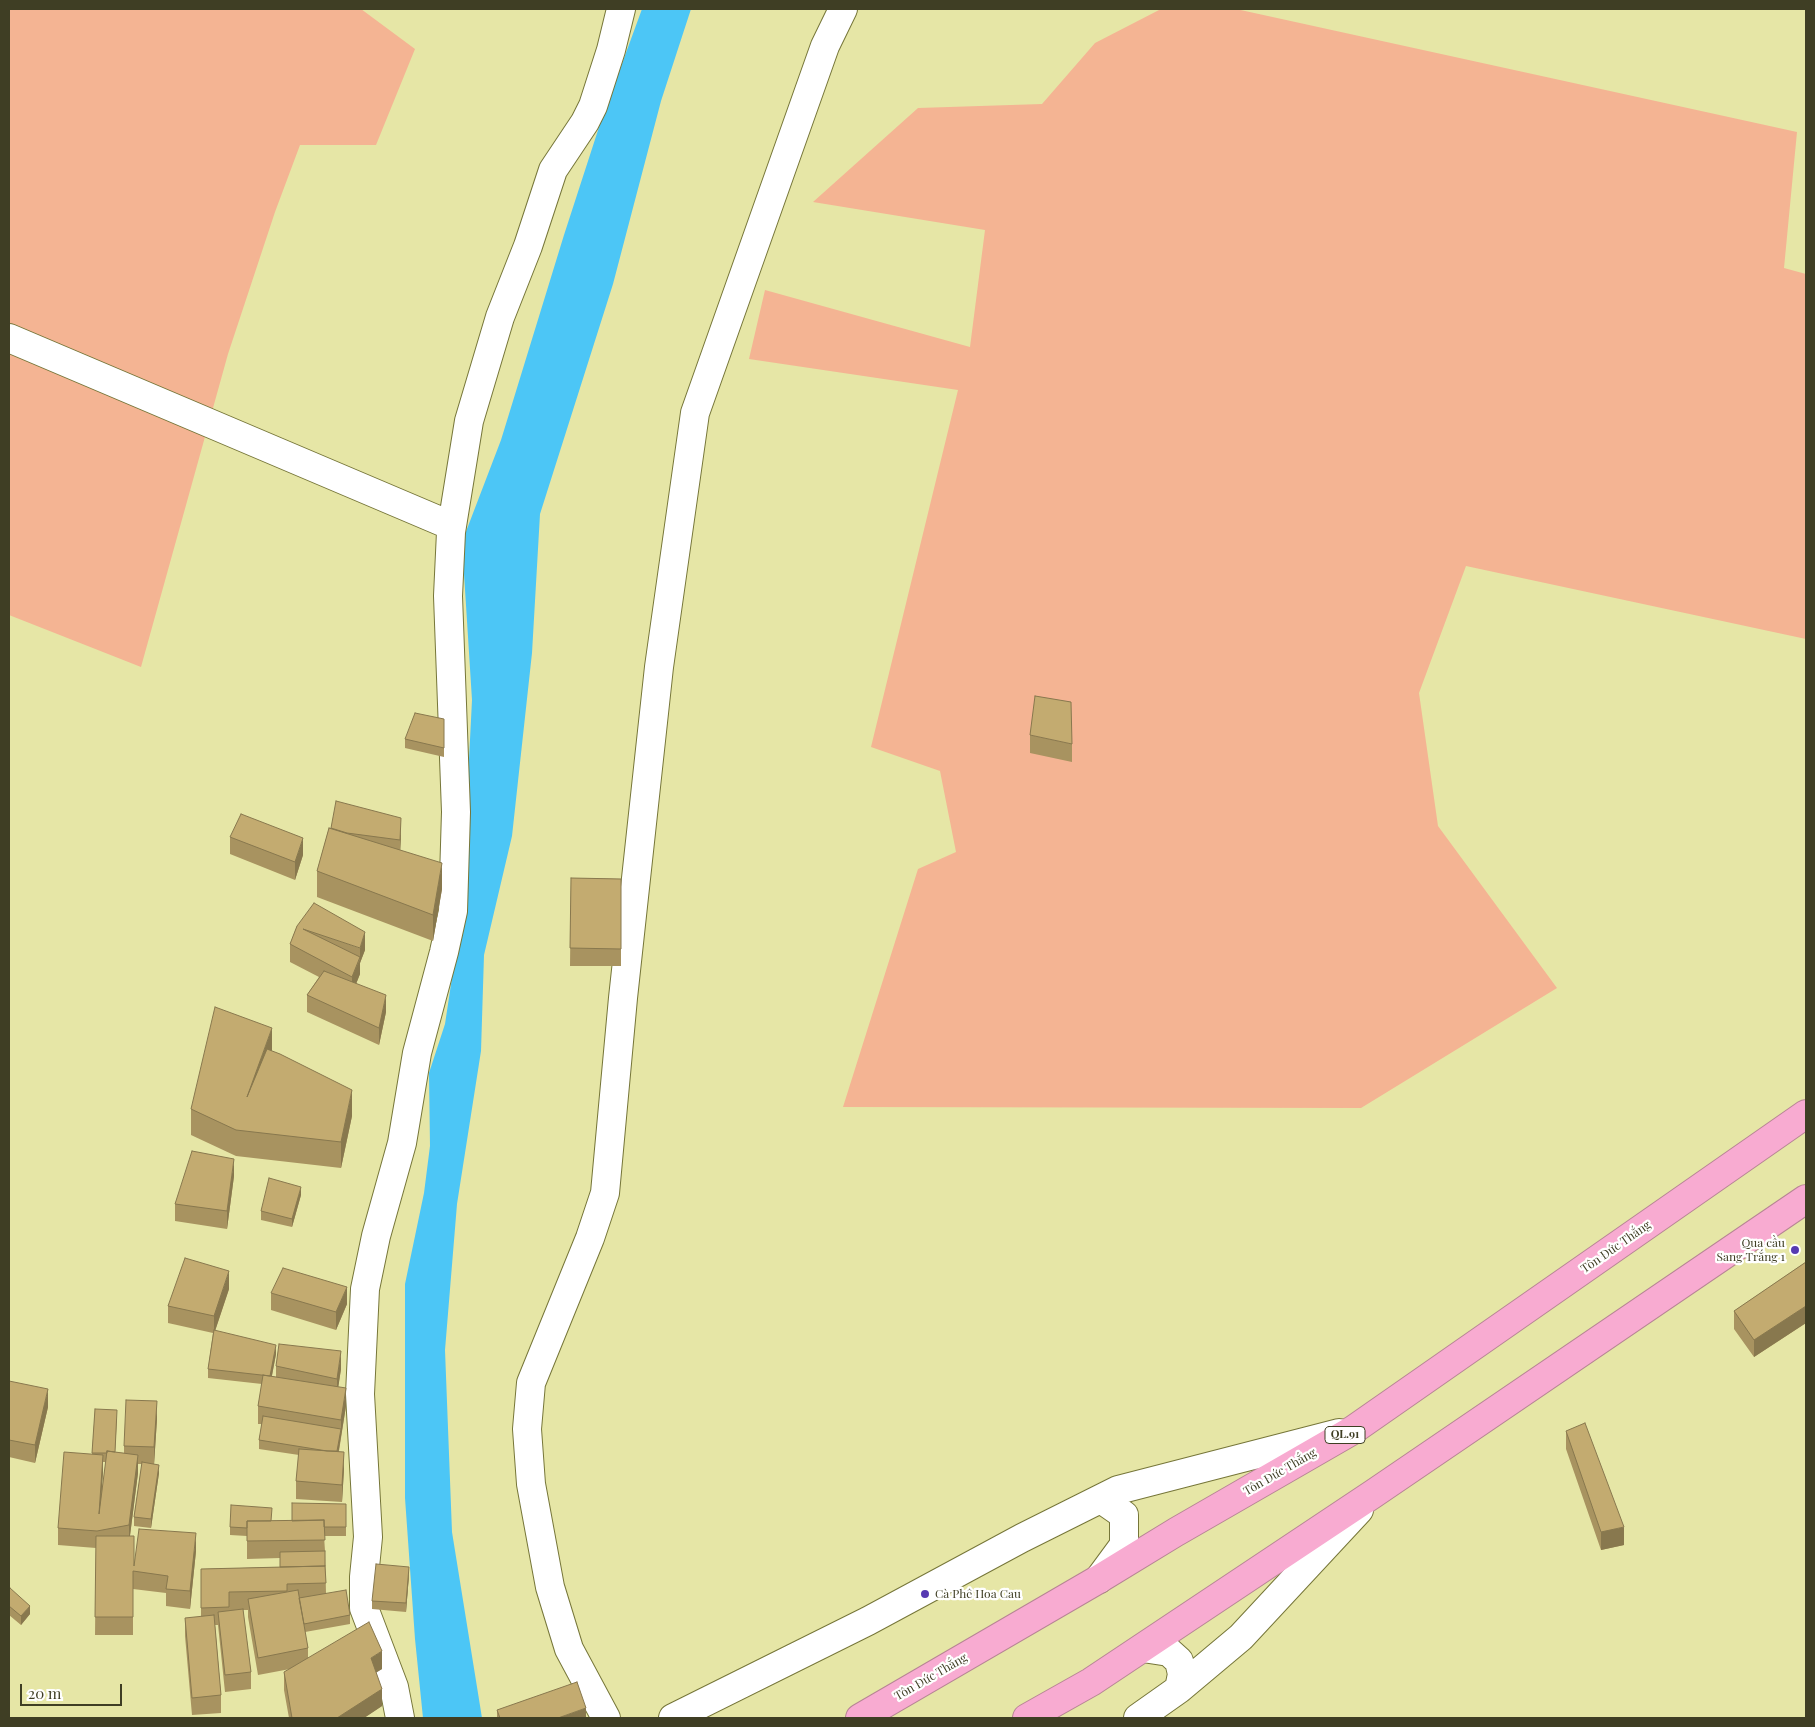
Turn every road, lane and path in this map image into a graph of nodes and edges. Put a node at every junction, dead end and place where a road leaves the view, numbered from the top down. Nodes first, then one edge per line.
1 (621, 9) edge
2 (843, 9) edge
3 (9, 338) edge
4 (452, 526) junction
5 (1806, 1114) edge
6 (1806, 1199) edge
7 (1353, 1430) junction
8 (1373, 1494) junction
9 (1101, 1499) junction
10 (1099, 1579) junction
11 (1143, 1648) junction
12 (1178, 1690) junction
13 (400, 1718) edge
14 (606, 1718) edge
15 (673, 1718) edge
16 (860, 1718) edge
17 (1028, 1718) edge
18 (1138, 1718) edge

1 - 4 street
2 - 14 street
3 - 4 street
4 - 13 street
5 - 7 highway, Tôn Đức Thắng / QL.91
6 - 8 highway
7 - 9 street
7 - 10 highway, Tôn Đức Thắng / QL.91
8 - 11 highway
8 - 12 street
9 - 10 street
9 - 15 street
10 - 16 highway, Tôn Đức Thắng / QL.91
11 - 12 street
11 - 17 highway
12 - 18 street

